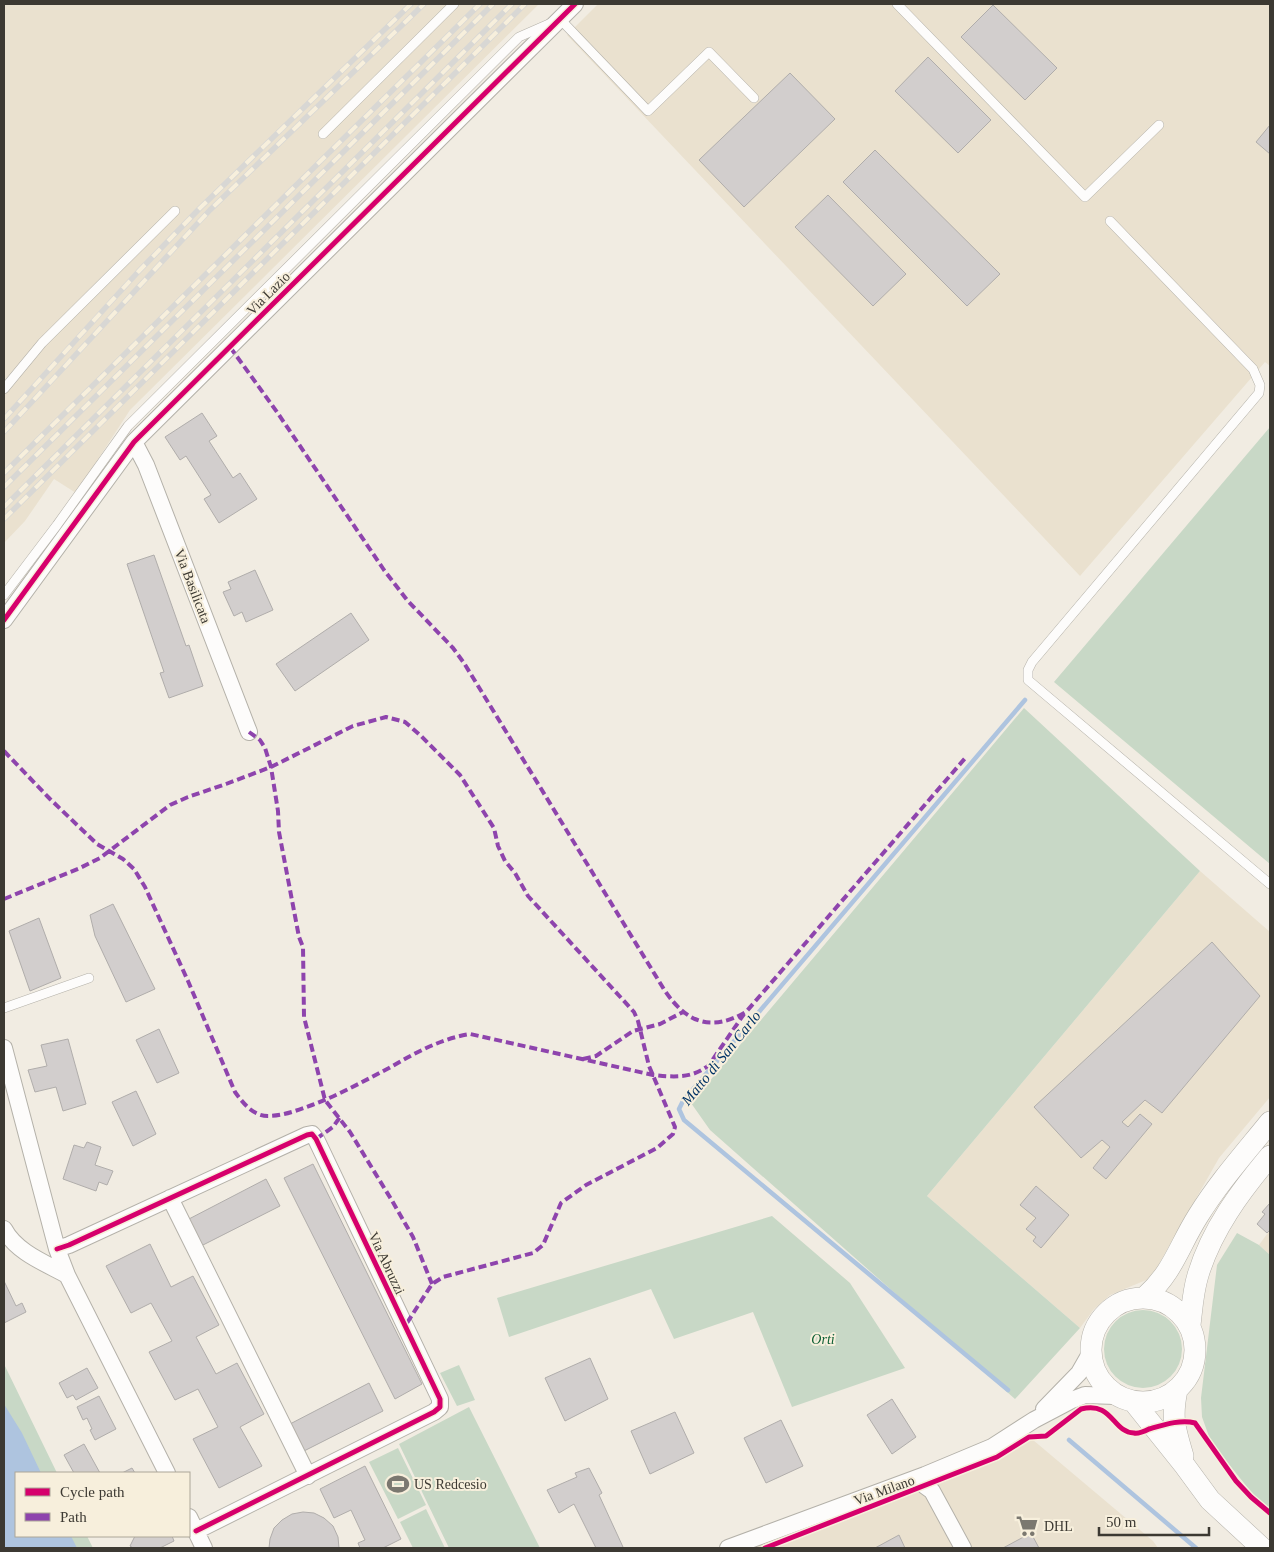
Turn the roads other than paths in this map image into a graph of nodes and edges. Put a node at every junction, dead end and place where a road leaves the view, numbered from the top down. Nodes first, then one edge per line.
1 (454, 4) edge
2 (575, 4) edge
3 (897, 4) edge
4 (560, 19) junction
5 (754, 98) dead end
6 (1159, 124) dead end
7 (323, 134) dead end
8 (175, 211) dead end
9 (1110, 221) dead end
10 (4, 389) edge
11 (134, 442) junction
12 (4, 596) edge
13 (4, 620) edge
14 (249, 732) dead end
15 (1270, 884) edge
16 (89, 978) dead end
17 (4, 1008) edge
18 (4, 1048) edge
19 (1270, 1122) edge
20 (1270, 1156) edge
21 (170, 1198) junction
22 (4, 1228) edge
23 (57, 1249) junction
24 (67, 1275) junction
25 (1146, 1296) junction
26 (1190, 1325) junction
27 (1091, 1352) junction
28 (1177, 1390) junction
29 (1124, 1398) junction
30 (1034, 1420) junction
31 (1185, 1466) junction
32 (166, 1472) edge
33 (924, 1475) junction
34 (308, 1476) junction
35 (192, 1524) edge
36 (204, 1548) edge
37 (728, 1548) edge
38 (963, 1548) edge
39 (1262, 1548) edge

1 - 7 lane
2 - 4 street, Via Lazio
3 - 6 lane
4 - 5 lane
4 - 11 street, Via Lazio
4 - 12 lane
8 - 10 lane
9 - 15 lane
11 - 13 street, Via Lazio
11 - 14 street, Via Basilicata
16 - 17 lane
18 - 23 street
19 - 25 street
20 - 26 street
21 - 23 street, Via Abruzzi
21 - 34 street
21 - 34 street, Via Abruzzi
22 - 24 street
23 - 24 street
24 - 32 street
25 - 26 street
25 - 27 street
26 - 28 street
27 - 29 street
27 - 30 street, Via Milano
28 - 29 street
28 - 31 street
29 - 30 street, Via Milano
29 - 31 street
30 - 33 street, Via Milano
31 - 39 street
33 - 37 street, Via Milano
33 - 38 street
34 - 35 street, Via Abruzzi
35 - 36 street, Via Abruzzi

